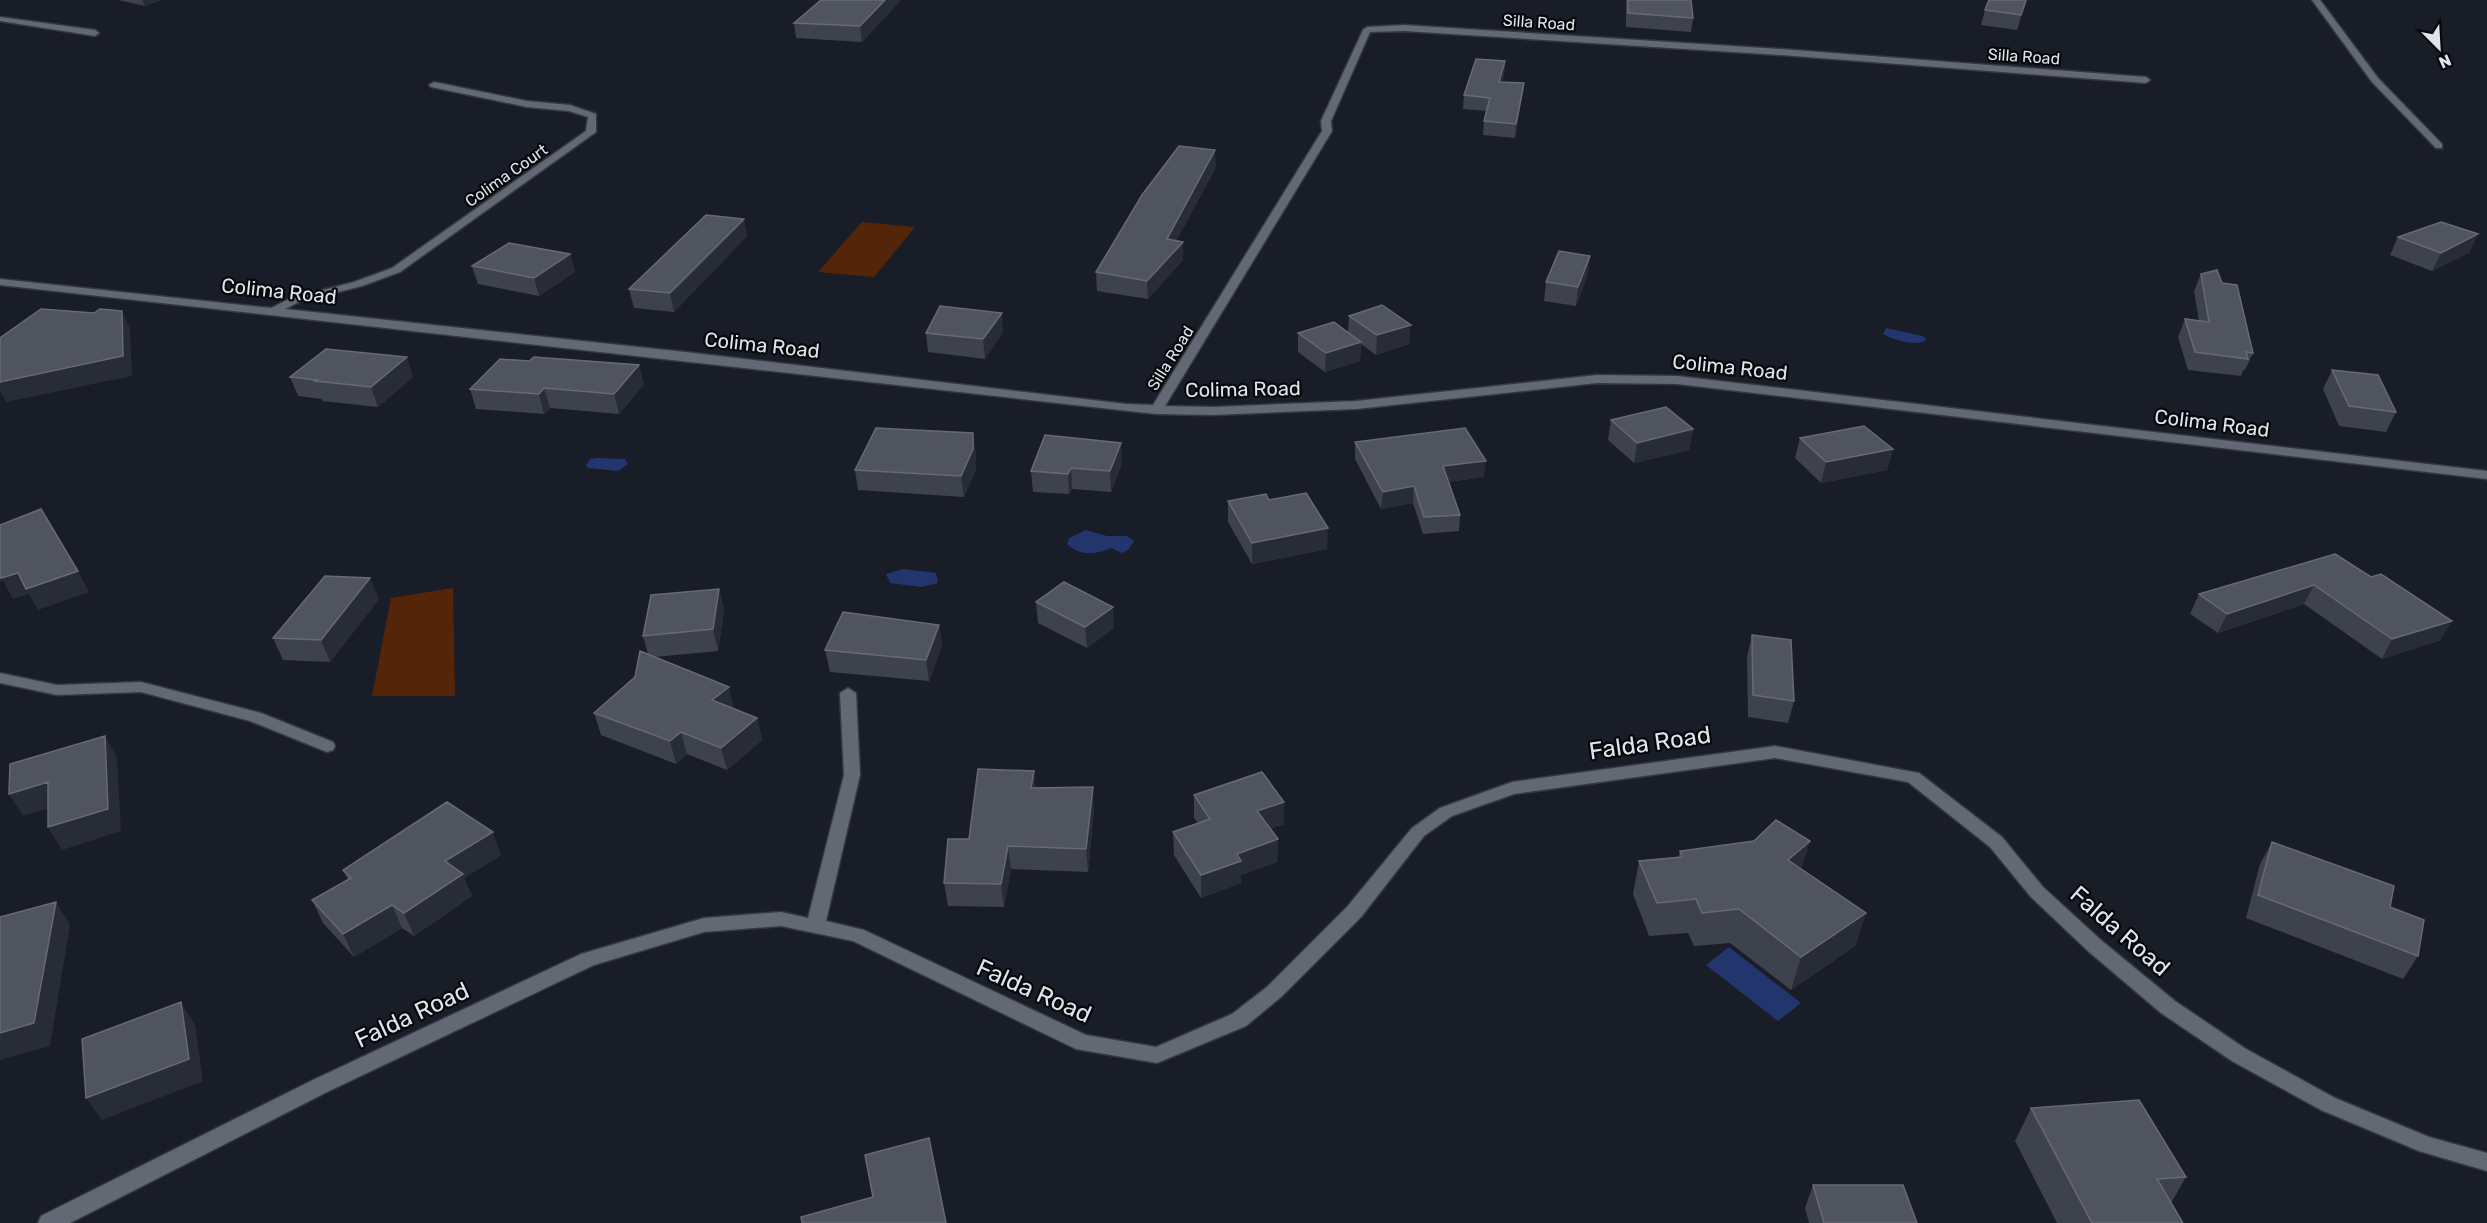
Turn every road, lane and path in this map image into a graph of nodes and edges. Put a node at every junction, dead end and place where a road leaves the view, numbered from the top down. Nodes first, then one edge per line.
1 (2316, 0) edge
2 (0, 19) edge
3 (95, 33) dead end
4 (2146, 80) dead end
5 (434, 85) dead end
6 (2439, 146) dead end
7 (0, 282) edge
8 (275, 310) junction
9 (1156, 410) junction
10 (2487, 475) edge
11 (0, 678) edge
12 (848, 693) dead end
13 (327, 746) dead end
14 (816, 924) junction
15 (2487, 1162) edge
16 (49, 1223) edge

1 - 6 street
2 - 3 street
4 - 9 street, Silla Road
5 - 8 street, Colima Court
7 - 8 street, Colima Road
8 - 9 street, Colima Road
9 - 10 street, Colima Road
11 - 13 street
12 - 14 street
14 - 15 street, Falda Road
14 - 16 street, Falda Road

